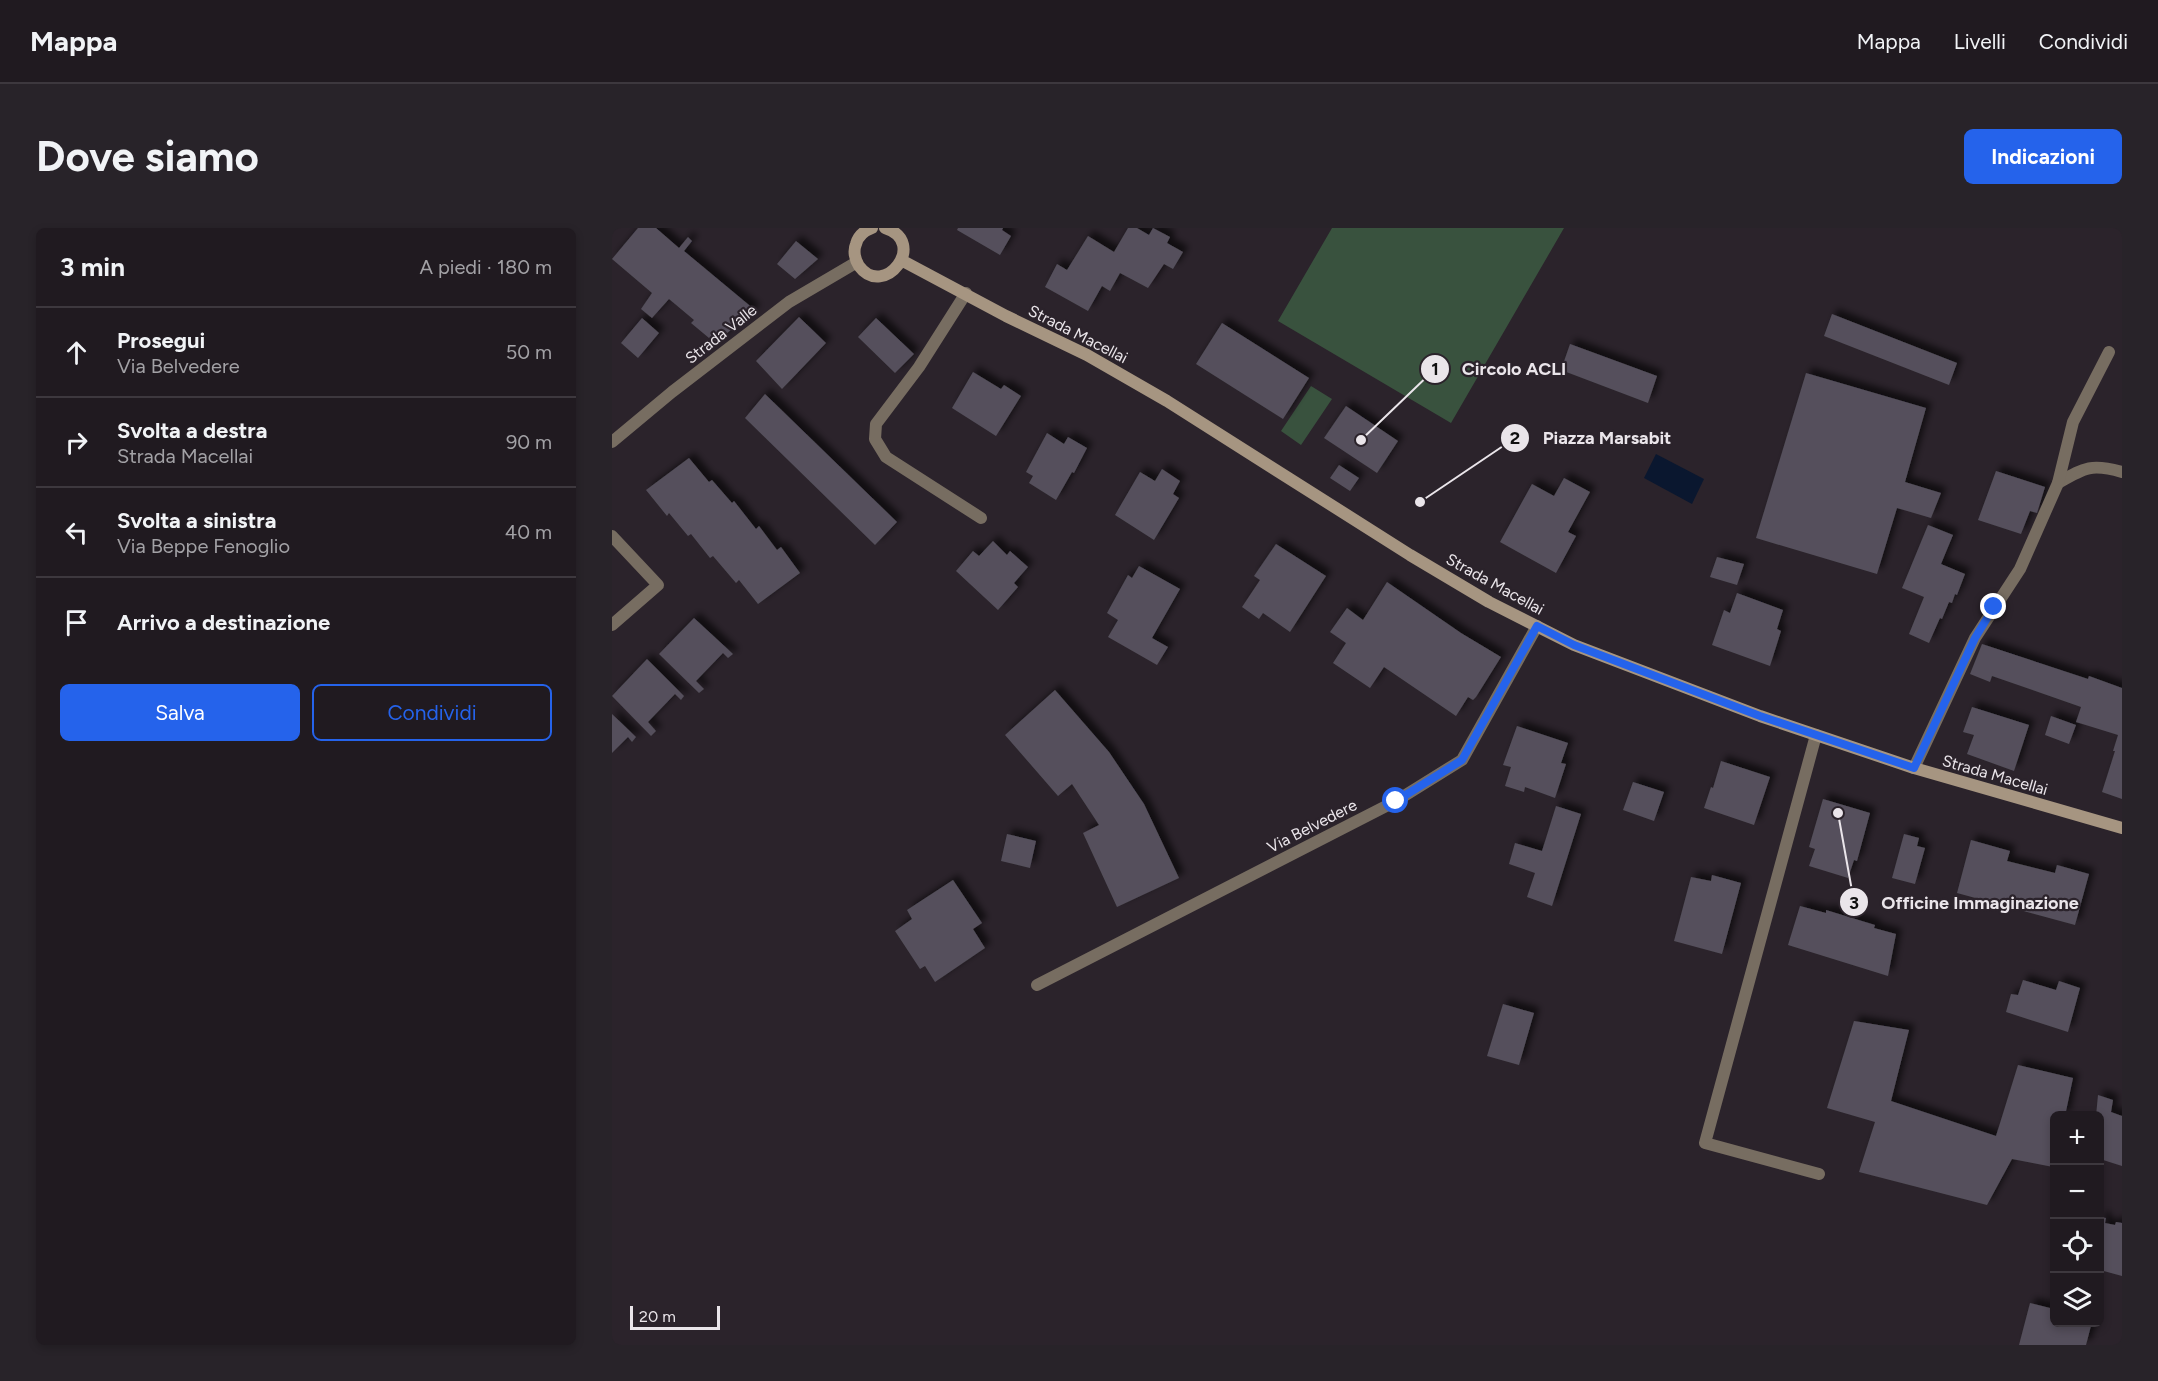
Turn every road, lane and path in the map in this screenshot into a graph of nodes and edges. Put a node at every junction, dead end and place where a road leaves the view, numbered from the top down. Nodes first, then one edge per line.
1 (885, 228) edge
2 (867, 229) edge
3 (902, 260) junction
4 (857, 262) junction
5 (966, 293) junction
6 (2109, 352) dead end
7 (612, 442) edge
8 (2122, 472) edge
9 (2058, 483) junction
10 (981, 518) dead end
11 (612, 536) edge
12 (612, 625) edge
13 (1537, 626) junction
14 (1816, 735) junction
15 (1914, 768) junction
16 (2122, 828) edge
17 (1037, 985) dead end
18 (1819, 1174) dead end

1 - 3 street
2 - 4 street
3 - 4 street
3 - 5 street, Strada Macellai
4 - 7 street, Strada Valle
5 - 10 street
5 - 13 street, Strada Macellai
6 - 9 street
8 - 9 street
9 - 15 street
11 - 12 street
13 - 14 street, Strada Macellai
13 - 17 street, Via Belvedere
14 - 15 street, Strada Macellai
14 - 18 street
15 - 16 street, Strada Macellai

